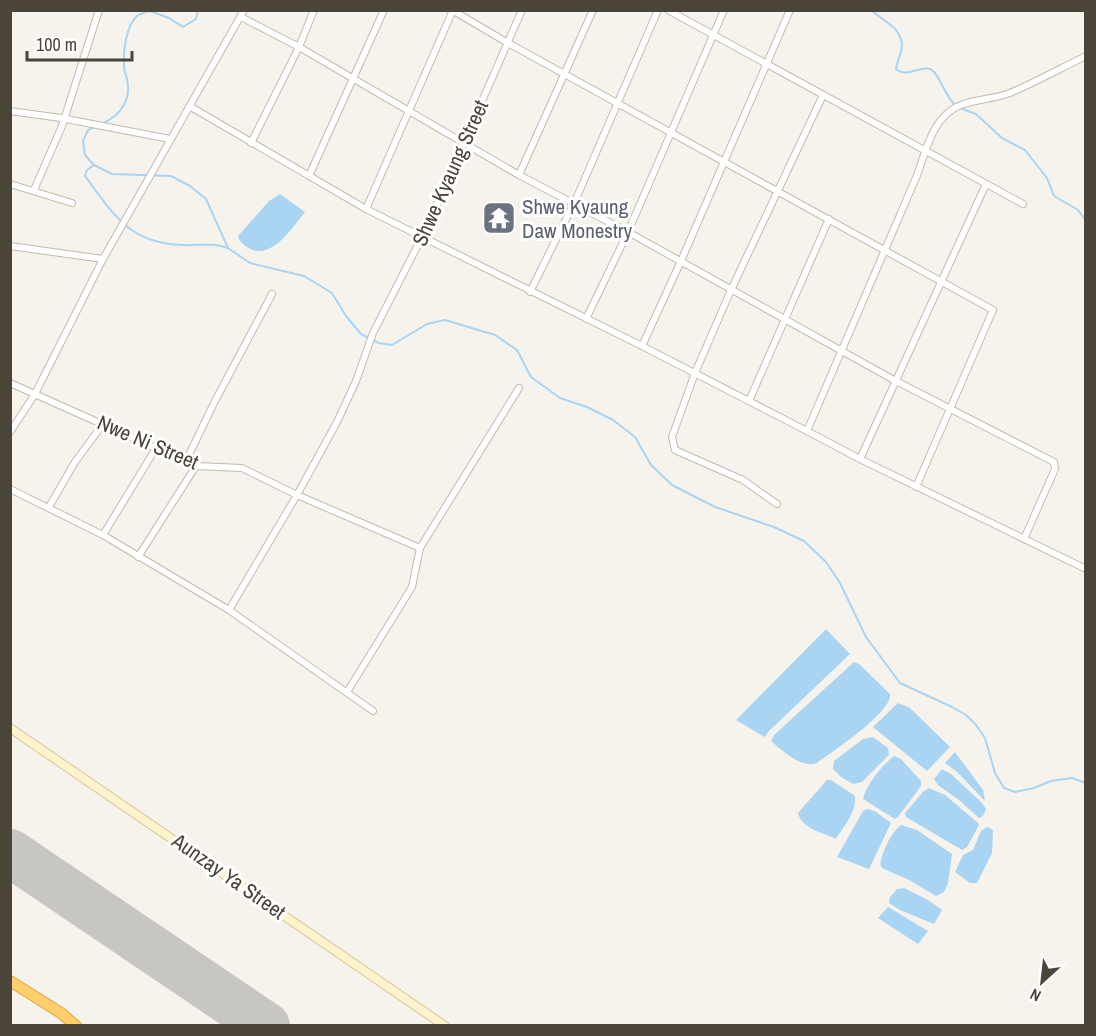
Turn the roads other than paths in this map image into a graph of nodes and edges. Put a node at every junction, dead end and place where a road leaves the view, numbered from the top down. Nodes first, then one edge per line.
1 (99, 10) edge
2 (244, 10) edge
3 (314, 10) edge
4 (384, 10) edge
5 (522, 10) edge
6 (593, 10) edge
7 (658, 10) edge
8 (668, 10) edge
9 (724, 10) edge
10 (790, 10) edge
11 (453, 11) edge
12 (241, 17) junction
13 (713, 35) junction
14 (508, 43) junction
15 (299, 47) junction
16 (1086, 56) edge
17 (766, 64) junction
18 (563, 74) junction
19 (354, 79) junction
20 (823, 95) junction
21 (618, 104) junction
22 (191, 107) junction
23 (10, 111) edge
24 (409, 111) junction
25 (64, 119) junction
26 (670, 132) junction
27 (170, 139) junction
28 (251, 143) junction
29 (464, 143) junction
30 (925, 150) junction
31 (723, 162) junction
32 (519, 175) junction
33 (309, 176) junction
34 (10, 184) edge
35 (986, 184) junction
36 (34, 190) junction
37 (778, 192) junction
38 (72, 203) dead end
39 (573, 203) junction
40 (1023, 204) dead end
41 (366, 209) junction
42 (829, 219) junction
43 (628, 232) junction
44 (422, 237) junction
45 (10, 246) edge
46 (884, 250) junction
47 (103, 259) junction
48 (681, 261) junction
49 (941, 282) junction
50 (731, 290) junction
51 (530, 292) junction
52 (272, 294) dead end
53 (586, 318) junction
54 (786, 320) junction
55 (642, 346) junction
56 (842, 350) junction
57 (695, 373) junction
58 (894, 380) junction
59 (10, 383) edge
60 (519, 388) dead end
61 (35, 394) junction
62 (749, 401) junction
63 (950, 410) junction
64 (103, 424) junction
65 (807, 431) junction
66 (10, 432) edge
67 (156, 448) junction
68 (860, 459) junction
69 (186, 460) junction
70 (196, 466) junction
71 (916, 486) junction
72 (10, 489) edge
73 (297, 495) junction
74 (777, 504) dead end
75 (49, 507) junction
76 (103, 535) junction
77 (1024, 539) junction
78 (420, 548) junction
79 (138, 557) junction
80 (1086, 569) edge
81 (229, 610) junction
82 (347, 692) junction
83 (373, 711) dead end
84 (10, 729) edge
85 (10, 981) edge
86 (76, 1026) edge
87 (446, 1026) edge

1 - 25 street
2 - 12 street
3 - 15 street
4 - 19 street
5 - 14 street, Shwe Kyaung Street
6 - 18 street
7 - 21 street
8 - 13 street
9 - 13 street
10 - 17 street
11 - 14 street
11 - 24 street
12 - 15 street
12 - 22 street
13 - 17 street
13 - 26 street
14 - 18 street
14 - 29 street, Shwe Kyaung Street
15 - 19 street
15 - 28 street
16 - 30 street
17 - 20 street
17 - 31 street
18 - 21 street
18 - 32 street
19 - 24 street
19 - 33 street
20 - 30 street
20 - 37 street
21 - 26 street
21 - 39 street
22 - 27 street
22 - 28 street
23 - 25 street
24 - 29 street
24 - 41 street
25 - 27 street
25 - 36 street
26 - 31 street
26 - 43 street
27 - 47 street
28 - 33 street
29 - 32 street
29 - 44 street, Shwe Kyaung Street
30 - 35 street
30 - 46 street
31 - 37 street
31 - 48 street
32 - 39 street
33 - 41 street
34 - 36 street
35 - 40 street
35 - 49 street
36 - 38 street
37 - 42 street
37 - 50 street
39 - 43 street
39 - 51 street
41 - 44 street
42 - 46 street
42 - 54 street
43 - 48 street
43 - 53 street
44 - 51 street
44 - 73 street, Shwe Kyaung Street
45 - 47 street
46 - 49 street
46 - 56 street
47 - 61 street
48 - 50 street
48 - 55 street
49 - 58 street
49 - 63 street
50 - 54 street
50 - 57 street
51 - 53 street
52 - 69 street
53 - 55 street
54 - 56 street
54 - 62 street
55 - 57 street
56 - 58 street
56 - 65 street
57 - 62 street
57 - 74 street
58 - 63 street
58 - 68 street
59 - 61 street, Nwe Ni Street
60 - 78 street
61 - 64 street, Nwe Ni Street
61 - 66 street
62 - 65 street
63 - 71 street
63 - 77 street
64 - 67 street, Nwe Ni Street
64 - 75 street
65 - 68 street
67 - 69 street, Nwe Ni Street
67 - 76 street
68 - 71 street
69 - 70 street, Nwe Ni Street
70 - 73 street, Nwe Ni Street
70 - 79 street
71 - 77 street
72 - 75 street
73 - 78 street, Nwe Ni Street
73 - 81 street, Shwe Kyaung Street
75 - 76 street
76 - 79 street
77 - 80 street
78 - 82 street
79 - 81 street
81 - 82 street
82 - 83 street
84 - 87 street, Aunzay Ya Street
85 - 86 highway

